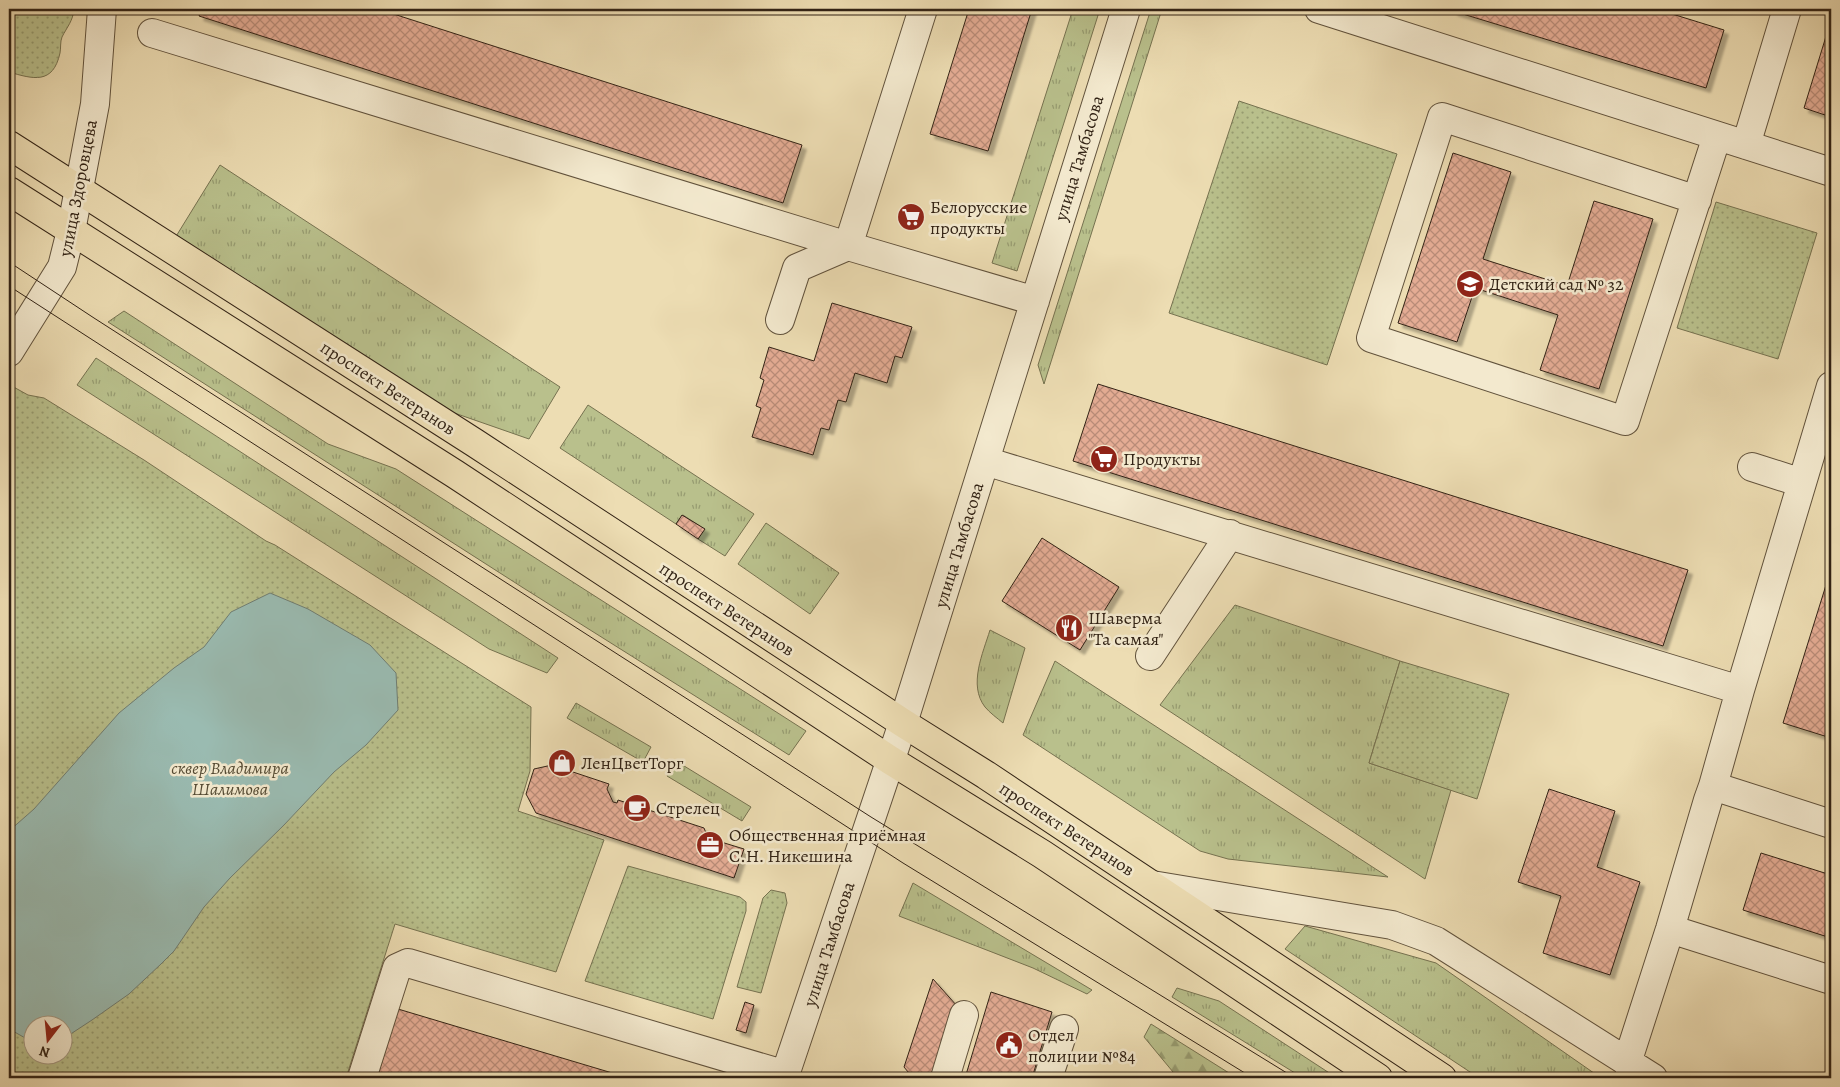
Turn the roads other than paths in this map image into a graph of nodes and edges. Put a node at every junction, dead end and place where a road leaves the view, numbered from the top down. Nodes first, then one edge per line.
1 (102, 9) edge
2 (923, 9) edge
3 (1126, 9) edge
4 (1787, 9) edge
5 (1325, 10) edge
6 (152, 34) dead end
7 (1717, 136) junction
8 (9, 145) edge
9 (1746, 145) junction
10 (1831, 172) edge
11 (79, 189) junction
12 (9, 191) edge
13 (1697, 200) junction
14 (71, 231) junction
15 (848, 246) junction
16 (1035, 300) junction
17 (780, 320) dead end
18 (9, 352) edge
19 (1831, 386) edge
20 (985, 461) junction
21 (1752, 467) dead end
22 (1802, 483) junction
23 (1230, 534) junction
24 (1150, 656) dead end
25 (1740, 690) junction
26 (903, 723) junction
27 (890, 760) junction
28 (1713, 786) junction
29 (1831, 824) edge
30 (1152, 884) junction
31 (1670, 929) junction
32 (1831, 980) edge
33 (964, 1015) dead end
34 (1064, 1029) dead end
35 (1627, 1062) junction
36 (723, 1068) edge
37 (785, 1076) edge
38 (362, 1078) edge
39 (945, 1078) edge
40 (1048, 1078) edge
41 (1378, 1078) edge
42 (1442, 1078) edge
43 (1653, 1078) edge

1 - 11 street, улица Здоровцева
2 - 15 street
3 - 16 street, улица Тамбасова
4 - 9 street
5 - 7 street
6 - 15 street
7 - 9 street
7 - 13 street
8 - 11 main road, проспект Ветеранов
9 - 10 street
11 - 14 street, улица Здоровцева
11 - 26 main road, проспект Ветеранов
12 - 14 main road, проспект Ветеранов
13 - 13 street
14 - 18 street, улица Здоровцева
14 - 27 main road, проспект Ветеранов
15 - 16 street
15 - 17 street
16 - 20 street, улица Тамбасова
19 - 22 street
20 - 23 street
20 - 26 street, улица Тамбасова
21 - 22 street
22 - 25 street
23 - 24 street
23 - 25 street
25 - 28 street
26 - 27 street, улица Тамбасова
26 - 30 main road, проспект Ветеранов
27 - 37 street, улица Тамбасова
27 - 41 main road, проспект Ветеранов
28 - 29 street
28 - 31 street
30 - 35 street
30 - 42 main road, проспект Ветеранов
31 - 32 street
31 - 35 street
33 - 39 street
34 - 40 street
35 - 43 street
36 - 37 street
36 - 38 street

